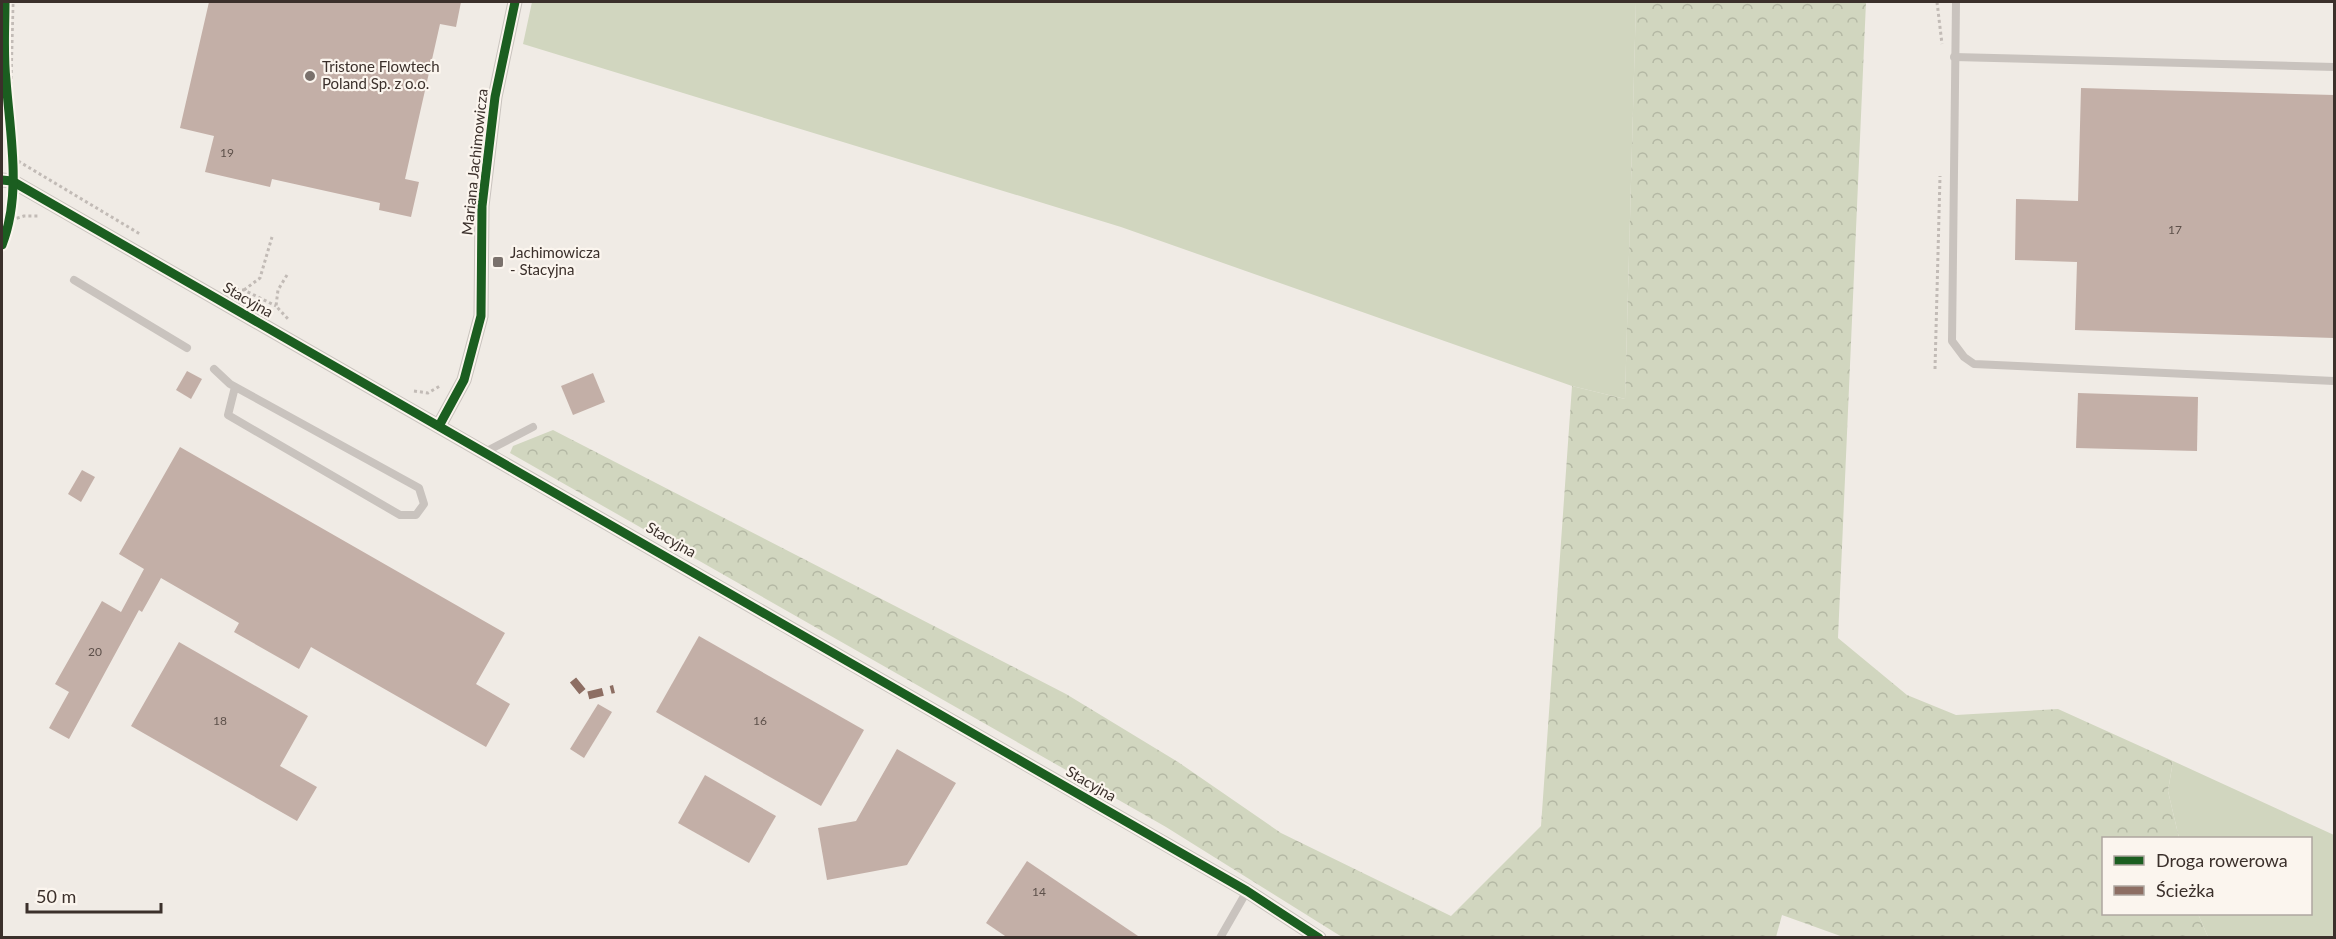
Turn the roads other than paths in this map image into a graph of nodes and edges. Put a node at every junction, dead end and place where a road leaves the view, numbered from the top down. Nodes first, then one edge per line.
1 (515, 2) edge
2 (1956, 2) edge
3 (1954, 57) junction
4 (2334, 67) edge
5 (7, 181) edge
6 (74, 280) dead end
7 (187, 348) dead end
8 (214, 369) dead end
9 (2334, 381) edge
10 (235, 387) junction
11 (439, 426) junction
12 (532, 427) dead end
13 (484, 452) junction
14 (1247, 891) junction
15 (1220, 938) edge
16 (1319, 938) edge

1 - 11 street, Mariana Jachimowicza
2 - 3 lane
3 - 4 lane
3 - 9 lane
5 - 11 street, Stacyjna
6 - 7 lane
8 - 10 lane
10 - 10 lane
11 - 13 street, Stacyjna
12 - 13 lane
13 - 14 street, Stacyjna
14 - 15 lane
14 - 16 street, Stacyjna

